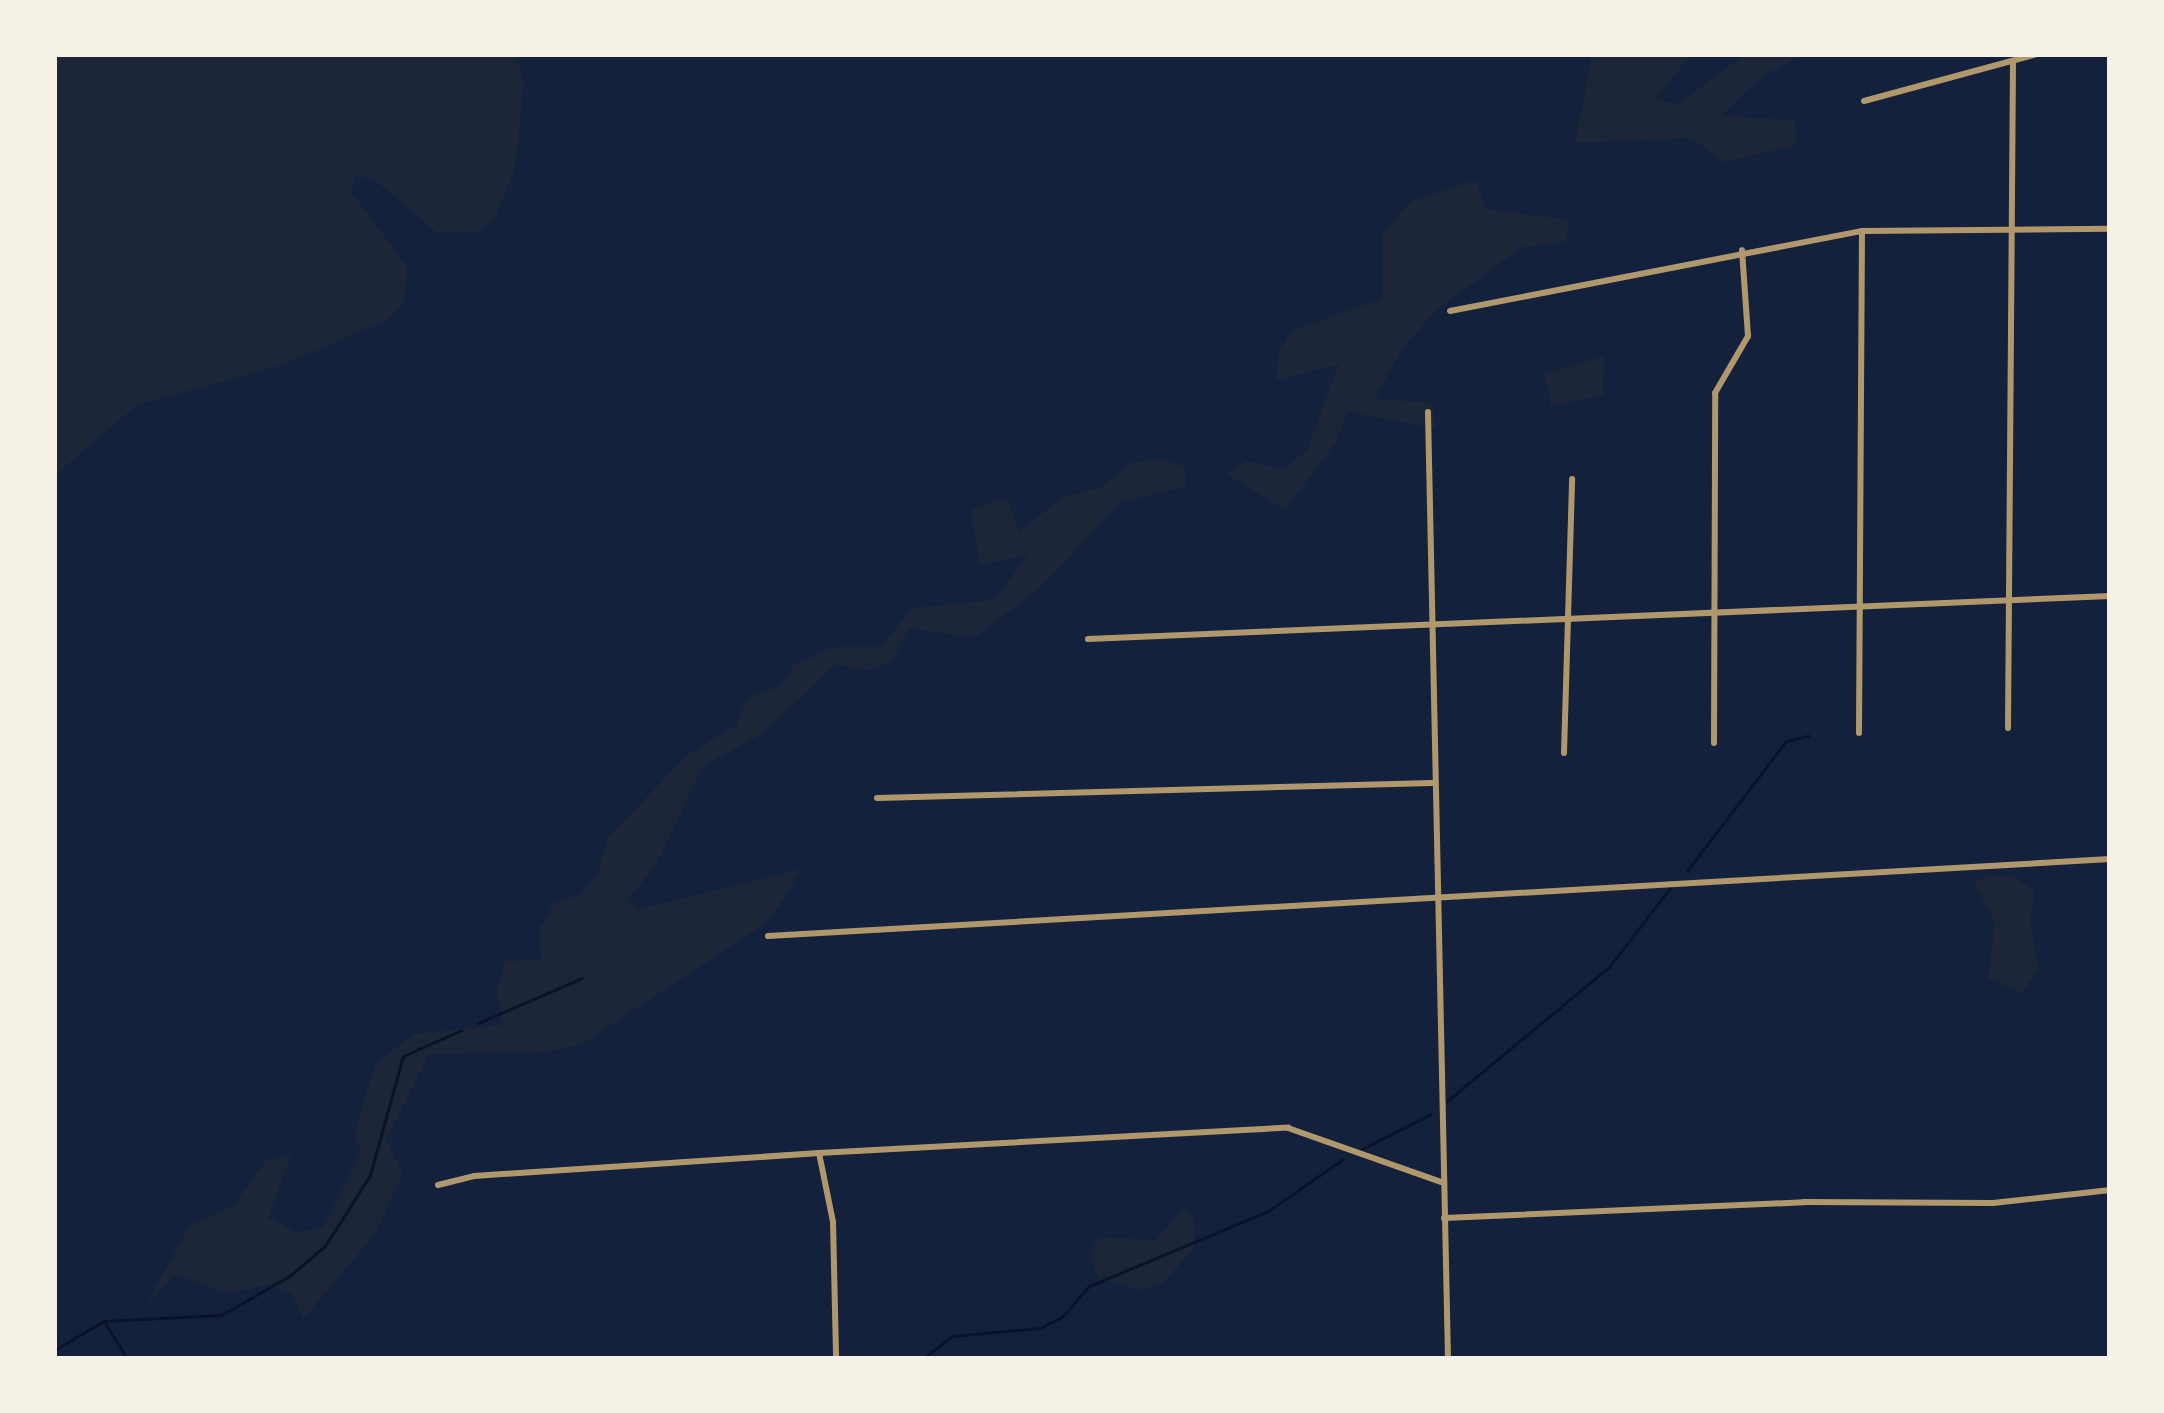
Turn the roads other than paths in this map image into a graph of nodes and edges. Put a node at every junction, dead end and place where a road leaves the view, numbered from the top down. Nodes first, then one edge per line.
1 (2037, 54) edge
2 (2013, 63) junction
3 (1864, 101) dead end
4 (2110, 229) edge
5 (2012, 230) junction
6 (1862, 231) junction
7 (1742, 250) junction
8 (1450, 311) dead end
9 (1428, 412) dead end
10 (1572, 479) dead end
11 (2110, 596) edge
12 (2009, 598) junction
13 (1858, 603) junction
14 (1713, 615) junction
15 (1569, 622) junction
16 (1432, 630) junction
17 (1088, 639) dead end
18 (2008, 728) dead end
19 (1859, 733) dead end
20 (1714, 743) dead end
21 (1564, 753) dead end
22 (1432, 782) junction
23 (877, 798) dead end
24 (2110, 860) edge
25 (1435, 898) junction
26 (768, 936) dead end
27 (819, 1153) junction
28 (1441, 1182) junction
29 (438, 1185) dead end
30 (2110, 1190) edge
31 (1444, 1218) junction
32 (836, 1359) edge
33 (1448, 1359) edge

1 - 2 street
2 - 3 street
2 - 5 street
4 - 5 street
5 - 6 street
5 - 12 street
6 - 7 street
6 - 13 street
7 - 8 street
7 - 14 street
9 - 16 street
10 - 15 street
11 - 12 street
12 - 13 street
12 - 18 street
13 - 14 street
13 - 19 street
14 - 15 street
14 - 20 street
15 - 16 street
15 - 21 street
16 - 17 street
16 - 22 street
22 - 23 street
22 - 25 street
24 - 25 street
25 - 26 street
25 - 28 street
27 - 28 street
27 - 29 street
27 - 32 street
28 - 31 street
30 - 31 street
31 - 33 street

